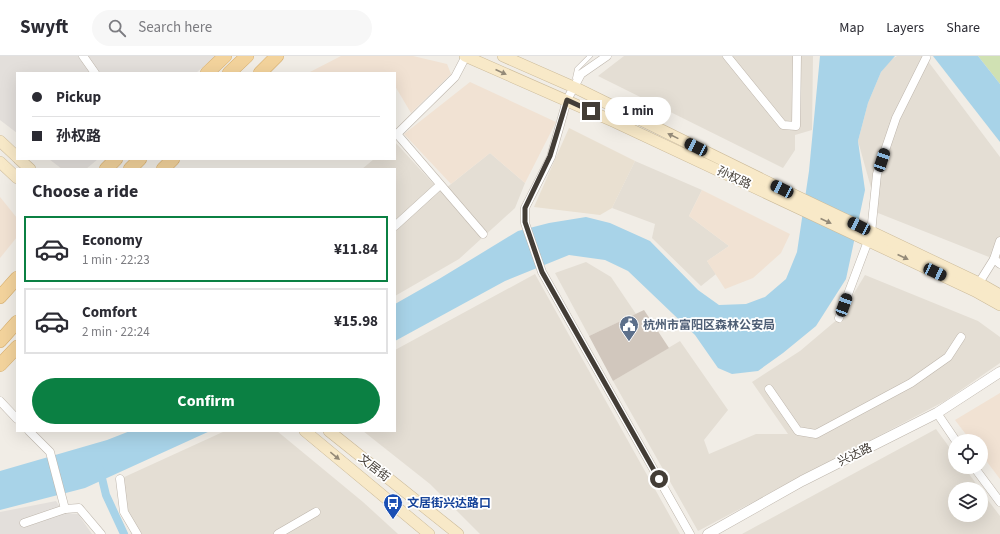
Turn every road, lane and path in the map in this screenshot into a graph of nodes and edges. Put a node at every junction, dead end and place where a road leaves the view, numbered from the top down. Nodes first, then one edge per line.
1 (83, 56) edge
2 (225, 56) edge
3 (247, 56) edge
4 (277, 56) edge
5 (466, 56) edge
6 (503, 56) edge
7 (590, 56) edge
8 (606, 56) edge
9 (727, 56) edge
10 (798, 56) edge
11 (926, 58) dead end
12 (94, 72) edge
13 (207, 72) edge
14 (230, 72) edge
15 (261, 72) edge
16 (574, 87) junction
17 (567, 100) junction
18 (0, 141) edge
19 (16, 156) edge
20 (20, 160) edge
21 (115, 160) edge
22 (139, 160) edge
23 (172, 160) edge
24 (0, 162) edge
25 (29, 168) edge
26 (107, 168) edge
27 (131, 168) edge
28 (164, 168) edge
29 (16, 177) edge
30 (440, 185) junction
31 (793, 200) junction
32 (396, 225) edge
33 (483, 234) dead end
34 (869, 237) junction
35 (1000, 241) edge
36 (997, 262) edge
37 (16, 279) edge
38 (979, 283) junction
39 (1000, 295) edge
40 (0, 297) edge
41 (1000, 305) edge
42 (839, 318) dead end
43 (16, 323) edge
44 (961, 337) dead end
45 (0, 341) edge
46 (16, 348) edge
47 (0, 365) edge
48 (1000, 372) edge
49 (769, 389) dead end
50 (0, 401) edge
51 (938, 414) junction
52 (16, 418) edge
53 (30, 432) edge
54 (306, 432) edge
55 (329, 432) edge
56 (951, 434) edge
57 (979, 474) edge
58 (120, 479) dead end
59 (1000, 502) edge
60 (63, 505) junction
61 (316, 512) dead end
62 (24, 523) dead end
63 (101, 534) edge
64 (137, 534) edge
65 (278, 534) edge
66 (429, 534) edge
67 (458, 534) edge
68 (690, 534) edge
69 (708, 534) edge

1 - 12 street
2 - 13 main road
3 - 14 main road
4 - 15 main road
5 -> 17 main road, 孙权路
5 - 30 street
6 - 16 main road, 孙权路
7 - 16 lane
8 - 16 street
9 - 10 street
11 - 34 street
16 - 17 street
31 -> 16 main road, 孙权路
17 - 31 main road, 孙权路
17 - 68 street
18 - 19 main road
20 - 25 main road
21 - 26 main road
22 - 27 main road
23 - 28 main road
24 - 29 main road
30 - 32 street
30 - 33 street
31 - 34 main road, 孙权路
34 - 38 main road, 孙权路
34 -> 41 main road, 孙权路
34 - 42 street
35 - 36 street
36 - 38 street
37 - 40 main road
38 - 39 main road, 孙权路
43 - 45 main road
44 - 49 street
46 - 47 main road
48 - 51 street, 兴达路
50 - 52 street
51 - 56 street
51 - 69 street, 兴达路
53 - 60 street
54 -> 66 main road, 文居街
55 - 67 main road, 文居街
57 - 59 street
58 - 64 street
60 - 62 street
60 - 63 street
61 - 65 street

